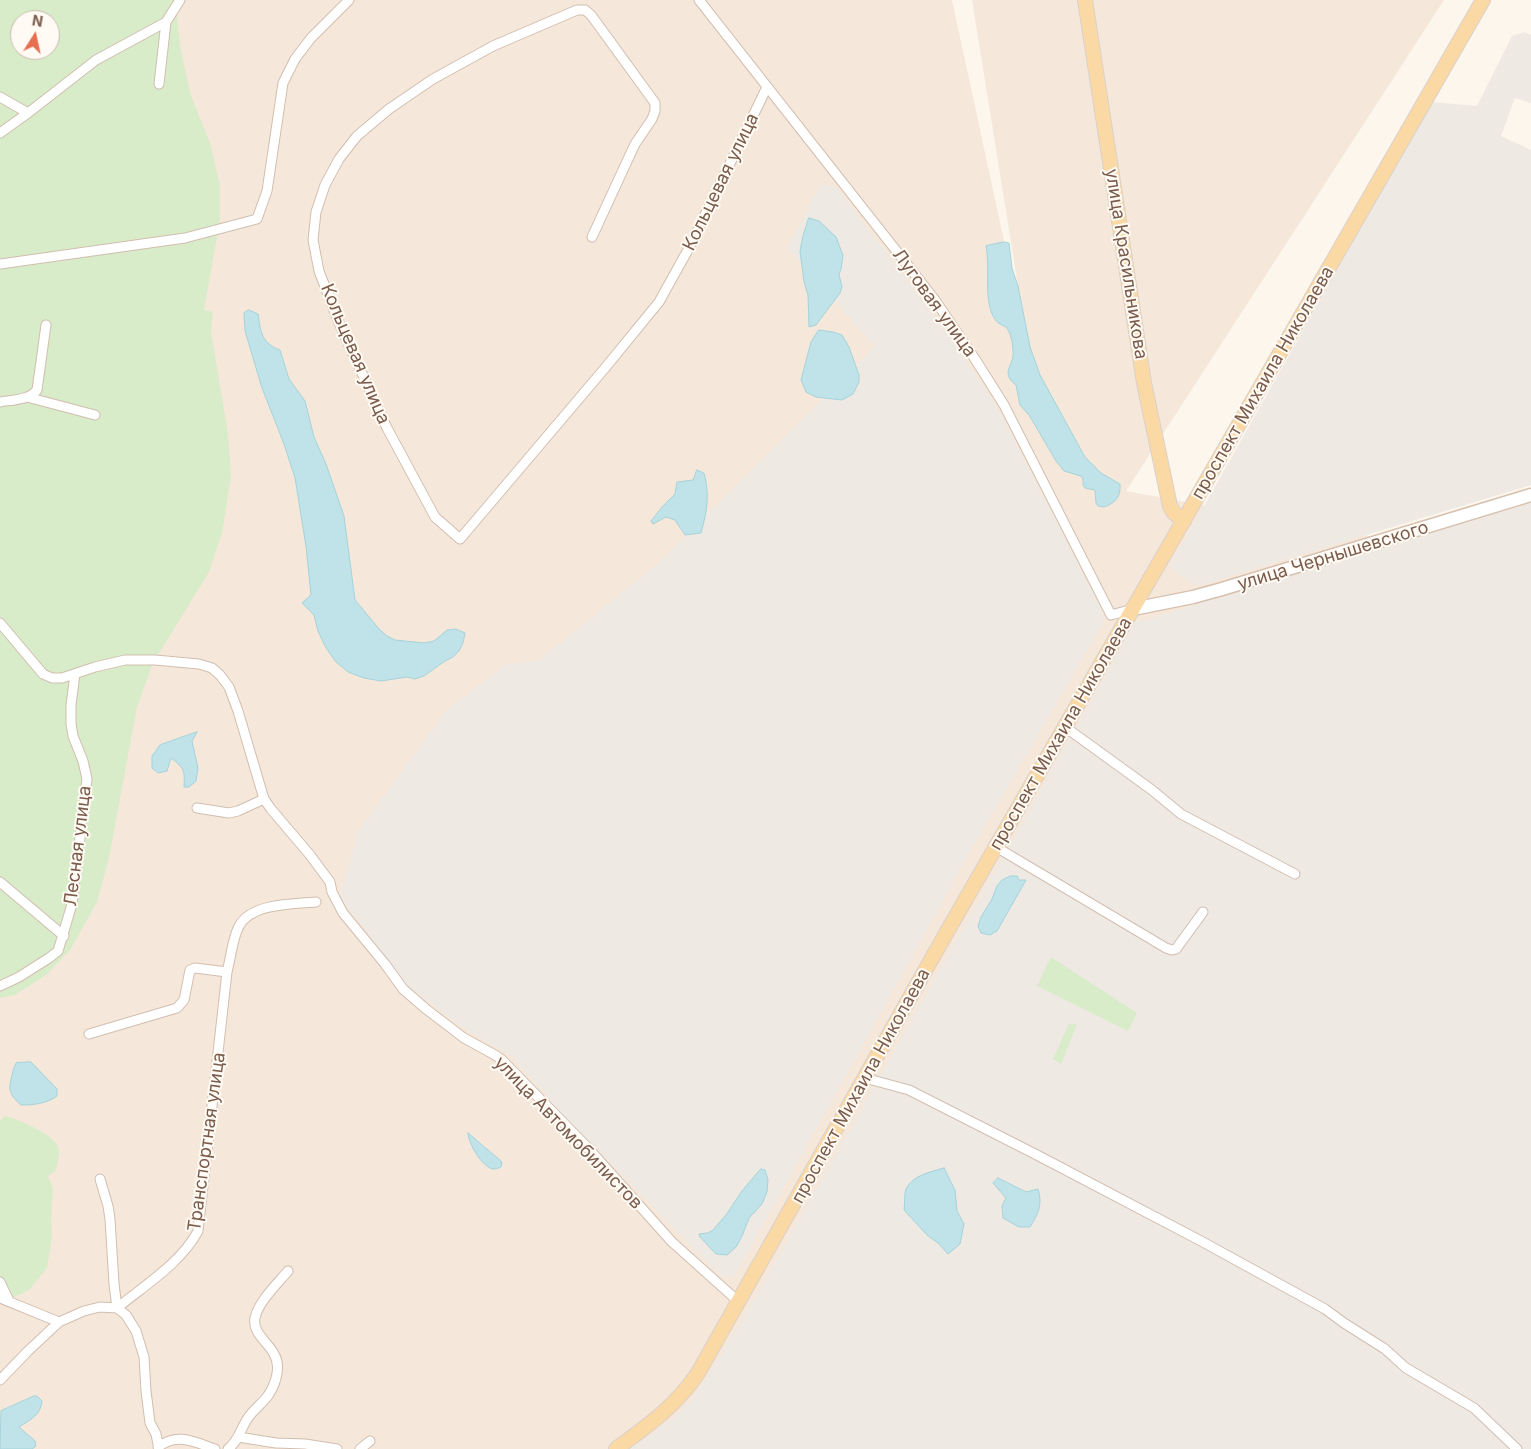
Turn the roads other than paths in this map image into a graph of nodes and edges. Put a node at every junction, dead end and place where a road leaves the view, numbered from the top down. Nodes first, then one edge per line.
1 (180, 0) edge
2 (348, 0) edge
3 (699, 0) edge
4 (1086, 0) edge
5 (1483, 0) edge
6 (166, 22) junction
7 (159, 84) dead end
8 (767, 86) junction
9 (0, 98) edge
10 (28, 113) junction
11 (0, 134) edge
12 (592, 237) dead end
13 (0, 264) edge
14 (46, 324) dead end
15 (28, 397) junction
16 (0, 402) edge
17 (95, 415) dead end
18 (1531, 495) edge
19 (1184, 521) junction
20 (1133, 609) junction
21 (0, 623) edge
22 (75, 674) junction
23 (1065, 727) junction
24 (264, 798) junction
25 (197, 808) dead end
26 (996, 847) junction
27 (1295, 874) dead end
28 (0, 882) edge
29 (316, 902) dead end
30 (1203, 912) dead end
31 (64, 936) junction
32 (227, 972) junction
33 (0, 986) edge
34 (89, 1034) dead end
35 (865, 1078) junction
36 (100, 1179) dead end
37 (288, 1271) dead end
38 (0, 1282) edge
39 (4, 1300) edge
40 (738, 1302) junction
41 (117, 1308) junction
42 (59, 1322) junction
43 (0, 1380) edge
44 (238, 1437) junction
45 (370, 1441) dead end
46 (159, 1448) edge
47 (215, 1449) edge
48 (228, 1449) edge
49 (336, 1449) edge
50 (360, 1449) edge
51 (616, 1449) edge
52 (1517, 1449) edge

1 - 6 street
2 - 13 street
3 - 8 street, Луговая улица
4 - 19 main road, улица Красильникова
5 - 19 main road, проспект Михаила Николаева
6 - 7 street
6 - 10 street
8 - 12 street, Кольцевая улица
8 - 20 street, Луговая улица
9 - 10 street
10 - 11 street
14 - 15 street
15 - 16 street
15 - 17 street
18 - 20 main road, улица Чернышевского
19 - 20 main road, проспект Михаила Николаева
20 - 23 main road, проспект Михаила Николаева
21 - 22 street, улица Автомобилистов
22 - 24 street, улица Автомобилистов
22 - 31 street, Лесная улица
23 - 26 main road, проспект Михаила Николаева
23 - 27 street
24 - 25 street
24 - 40 street, улица Автомобилистов
26 - 30 street
26 - 35 main road, проспект Михаила Николаева
28 - 31 street
29 - 32 street, Транспортная улица
31 - 33 street, Лесная улица
32 - 34 street
32 - 41 street, Транспортная улица
35 - 40 main road, проспект Михаила Николаева
35 - 52 street
36 - 41 street
37 - 44 street
38 - 39 street
39 - 42 street
40 - 51 main road, проспект Михаила Николаева
41 - 42 street
41 - 46 street
42 - 43 street
44 - 48 street
44 - 49 street
45 - 50 street
46 - 47 street

